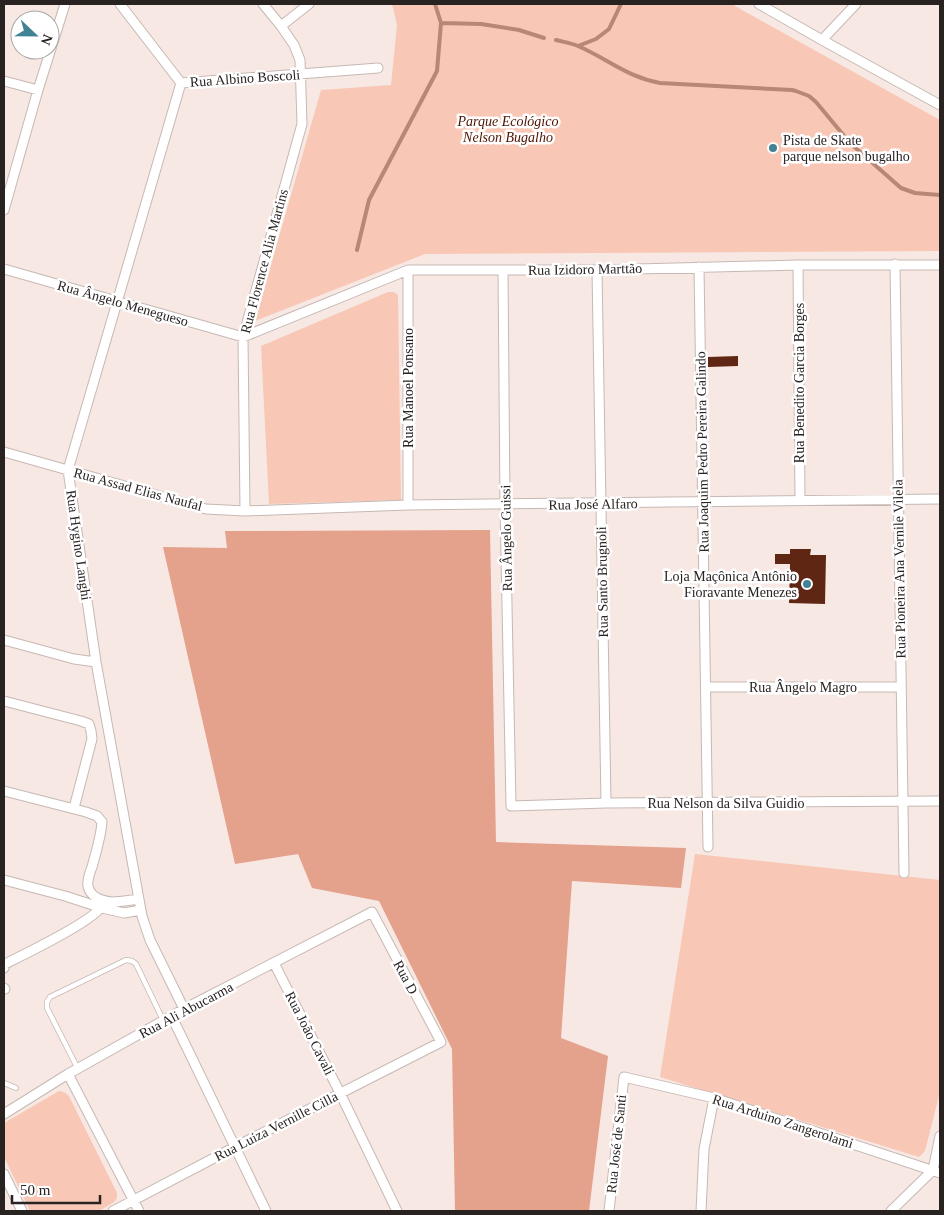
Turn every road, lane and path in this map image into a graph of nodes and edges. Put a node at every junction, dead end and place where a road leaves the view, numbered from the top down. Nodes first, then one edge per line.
1 (65, 4) edge
2 (120, 4) edge
3 (264, 4) edge
4 (309, 4) edge
5 (759, 4) edge
6 (856, 4) edge
7 (282, 26) junction
8 (822, 40) junction
9 (378, 68) dead end
10 (301, 74) junction
11 (4, 81) edge
12 (181, 83) junction
13 (38, 90) junction
14 (940, 105) edge
15 (4, 210) edge
16 (894, 264) junction
17 (798, 265) junction
18 (940, 265) edge
19 (699, 267) junction
20 (4, 269) edge
21 (408, 270) junction
22 (503, 270) junction
23 (597, 270) junction
24 (117, 302) junction
25 (243, 337) junction
26 (4, 452) edge
27 (68, 470) junction
28 (940, 499) edge
29 (898, 500) junction
30 (800, 501) junction
31 (703, 502) junction
32 (601, 503) junction
33 (505, 504) junction
34 (408, 505) junction
35 (246, 511) junction
36 (4, 640) edge
37 (96, 662) junction
38 (706, 687) junction
39 (901, 687) junction
40 (4, 701) edge
41 (4, 791) edge
42 (940, 801) edge
43 (903, 802) junction
44 (606, 803) junction
45 (708, 803) junction
46 (511, 806) joint
47 (74, 808) junction
48 (708, 847) dead end
49 (904, 873) dead end
50 (4, 880) edge
51 (139, 899) junction
52 (103, 904) junction
53 (141, 910) junction
54 (372, 912) joint
55 (274, 963) junction
56 (4, 968) edge
57 (184, 1009) junction
58 (167, 1019) junction
59 (440, 1042) joint
60 (78, 1068) junction
61 (68, 1074) junction
62 (624, 1078) joint
63 (4, 1083) edge
64 (16, 1088) dead end
65 (340, 1093) junction
66 (714, 1098) junction
67 (4, 1114) edge
68 (940, 1136) edge
69 (234, 1147) junction
70 (936, 1172) edge
71 (4, 1174) edge
72 (133, 1200) junction
73 (22, 1211) edge
74 (113, 1211) edge
75 (139, 1211) edge
76 (266, 1211) edge
77 (397, 1211) edge
78 (609, 1211) edge
79 (701, 1211) edge
80 (890, 1211) edge

1 - 13 street
2 - 12 street, Rua Albino Boscoli
3 - 7 street, Rua Florence Alia Martins
4 - 7 street
5 - 8 street
6 - 8 street
7 - 10 street, Rua Florence Alia Martins
8 - 14 street
9 - 10 street, Rua Albino Boscoli
10 - 12 street, Rua Albino Boscoli
10 - 25 street, Rua Florence Alia Martins
11 - 13 street
12 - 24 street, Rua Hygino Langhi
13 - 15 street
16 - 17 street, Rua Izidoro Marttão
16 - 18 street, Rua Izidoro Marttão
16 - 29 street, Rua Pioneira Ana Vernile Vilela
17 - 19 street, Rua Izidoro Marttão
17 - 30 street, Rua Benedito Garcia Borges
19 - 23 street, Rua Izidoro Marttão
19 - 31 street, Rua Joaquim Pedro Pereira Galindo
20 - 24 street, Rua Ângelo Menegueso
21 - 22 street, Rua Izidoro Marttão
21 - 25 street, Rua Izidoro Marttão
21 - 34 street, Rua Manoel Ponsano
22 - 23 street, Rua Izidoro Marttão
22 - 33 street, Rua Ângelo Guissi
23 - 32 street, Rua Santo Brugnoli
24 - 25 street, Rua Ângelo Menegueso
24 - 27 street, Rua Hygino Langhi
25 - 35 street, Rua Florence Alia Martins
26 - 27 street, Rua Assad Elias Naufal
27 - 35 street, Rua Assad Elias Naufal
27 - 37 street, Rua Hygino Langhi
28 - 29 street, Rua José Alfaro
29 - 30 street, Rua José Alfaro
29 - 39 street, Rua Pioneira Ana Vernile Vilela
30 - 31 street, Rua José Alfaro
31 - 32 street, Rua José Alfaro
31 - 38 street, Rua Joaquim Pedro Pereira Galindo
32 - 33 street, Rua José Alfaro
32 - 44 street, Rua Santo Brugnoli
33 - 34 street, Rua José Alfaro
33 - 46 street, Rua Ângelo Guissi
34 - 35 street, Rua José Alfaro
36 - 37 street
37 - 51 street, Rua Hygino Langhi
38 - 39 street, Rua Ângelo Magro
38 - 45 street, Rua Joaquim Pedro Pereira Galindo
39 - 43 street, Rua Pioneira Ana Vernile Vilela
40 - 47 street
41 - 47 street
42 - 43 street, Rua Nelson da Silva Guidio
43 - 45 street, Rua Nelson da Silva Guidio
43 - 49 street, Rua Pioneira Ana Vernile Vilela
44 - 45 street, Rua Nelson da Silva Guidio
44 - 46 street, Rua Nelson da Silva Guidio
45 - 48 street, Rua Joaquim Pedro Pereira Galindo
47 - 52 street
50 - 52 street
51 - 52 street
51 - 53 street, Rua Hygino Langhi
52 - 53 street
52 - 56 street
53 - 57 street, Rua Hygino Langhi
54 - 55 street, Rua Ali Abucarma
54 - 59 street, Rua D
55 - 57 street, Rua Ali Abucarma
55 - 65 street, Rua João Cavali
57 - 58 street, Rua Ali Abucarma
58 - 60 street, Rua Ali Abucarma
58 - 60 lane
58 - 69 street
59 - 65 street, Rua Luiza Vernille Cilla
60 - 61 street, Rua Ali Abucarma
61 - 67 street, Rua Ali Abucarma
61 - 72 street
62 - 66 street, Rua Arduino Zangerolami
62 - 78 street, Rua José de Santi
63 - 64 lane
65 - 69 street, Rua Luiza Vernille Cilla
65 - 77 street, Rua João Cavali
66 - 70 street, Rua Arduino Zangerolami
66 - 79 street
68 - 70 street
69 - 72 street, Rua Luiza Vernille Cilla
69 - 76 street
70 - 80 street
71 - 73 street
72 - 74 street, Rua Luiza Vernille Cilla
72 - 75 street

